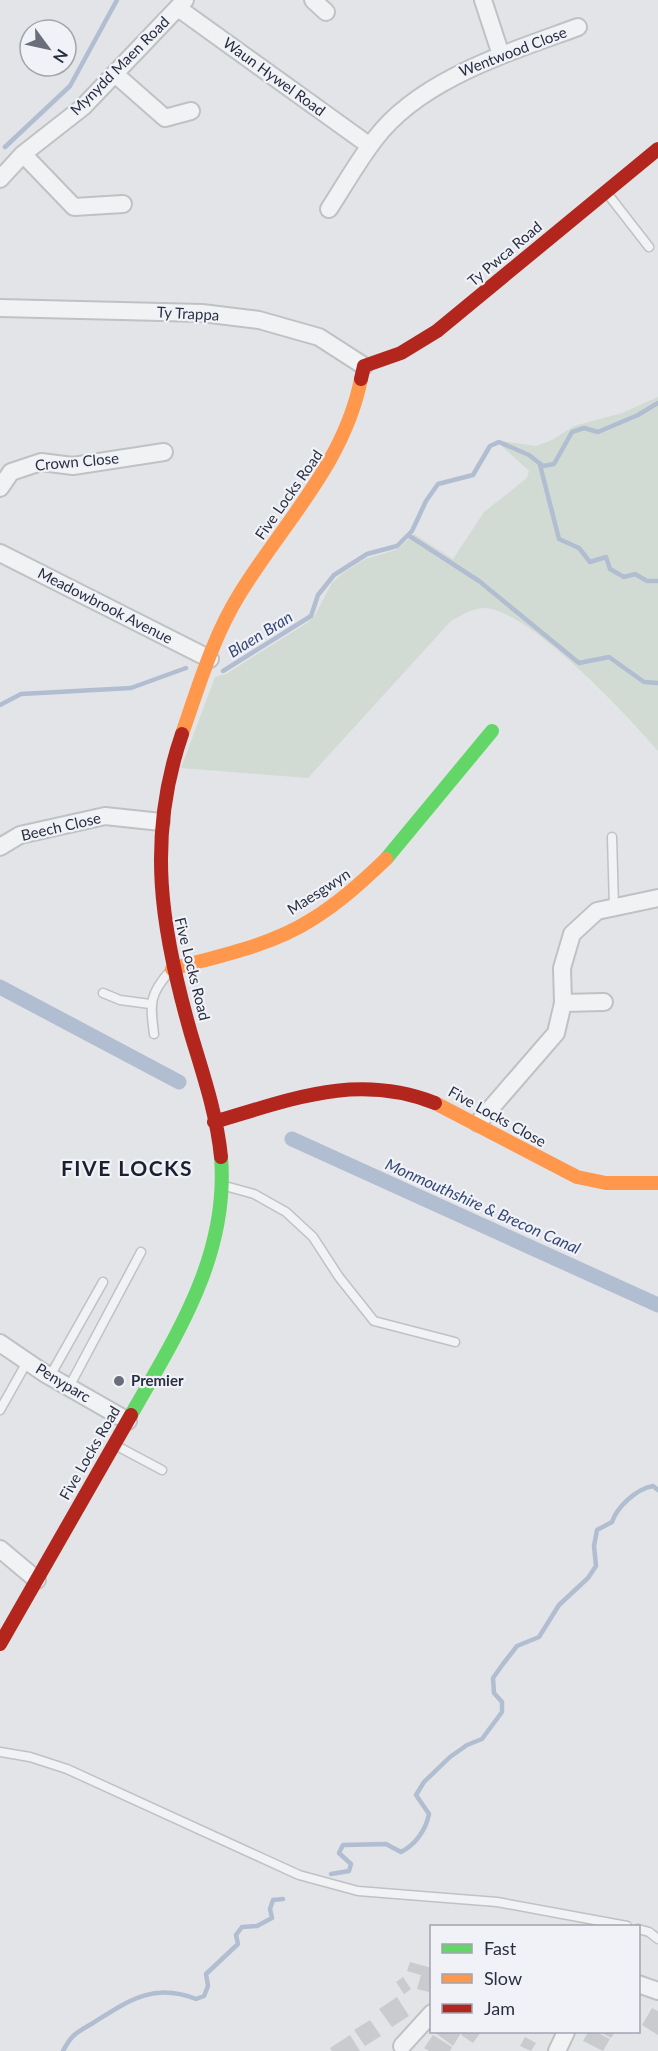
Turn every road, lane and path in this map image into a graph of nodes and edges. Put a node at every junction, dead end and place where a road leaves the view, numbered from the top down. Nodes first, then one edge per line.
1 (313, 0) edge
2 (483, 0) edge
3 (182, 4) edge
4 (326, 12) dead end
5 (578, 27) dead end
6 (501, 55) junction
7 (115, 74) junction
8 (191, 111) dead end
9 (370, 146) junction
10 (658, 149) edge
11 (23, 154) junction
12 (0, 179) edge
13 (605, 190) junction
14 (123, 204) dead end
15 (329, 209) dead end
16 (649, 247) dead end
17 (0, 308) edge
18 (364, 366) junction
19 (164, 452) dead end
20 (0, 488) edge
21 (0, 554) edge
22 (210, 659) junction
23 (492, 731) dead end
24 (161, 822) junction
25 (612, 837) dead end
26 (0, 846) edge
27 (658, 898) edge
28 (614, 907) junction
29 (172, 969) junction
30 (103, 993) dead end
31 (604, 1002) dead end
32 (563, 1003) junction
33 (150, 1004) junction
34 (154, 1034) dead end
35 (214, 1122) junction
36 (478, 1123) junction
37 (658, 1183) edge
38 (222, 1185) junction
39 (141, 1252) dead end
40 (103, 1282) dead end
41 (455, 1342) dead end
42 (0, 1343) edge
43 (27, 1362) junction
44 (50, 1376) junction
45 (69, 1387) junction
46 (0, 1410) edge
47 (128, 1421) junction
48 (114, 1444) junction
49 (162, 1470) dead end
50 (0, 1549) edge
51 (37, 1580) junction
52 (0, 1644) edge
53 (0, 1752) edge
54 (622, 1925) edge
55 (640, 1929) edge
56 (658, 1939) edge
57 (640, 1984) edge
58 (658, 1991) edge
59 (430, 2015) edge
60 (565, 2033) edge
61 (401, 2049) edge
62 (557, 2051) edge

1 - 4 street
2 - 6 street
3 - 7 street, Mynydd Maen Road
3 - 9 street, Waun Hywel Road
5 - 6 street, Wentwood Close
6 - 9 street, Wentwood Close
7 - 8 street
7 - 11 street, Mynydd Maen Road
9 - 15 street, Wentwood Close
10 - 13 street, Ty Pwca Road
11 - 12 street, Mynydd Maen Road
11 - 14 street
13 - 16 lane
13 - 18 street, Ty Pwca Road
17 - 18 street, Ty Trappa
18 - 22 street, Five Locks Road
19 - 20 street, Crown Close
21 - 22 street, Meadowbrook Avenue
22 - 24 street, Five Locks Road
23 - 29 street, Maesgwyn
24 - 26 street, Beech Close
24 - 29 street, Five Locks Road
25 - 28 lane
27 - 28 street
28 - 32 street
29 - 33 lane
29 - 35 street, Five Locks Road
30 - 33 lane
31 - 32 street
32 - 36 street
33 - 34 lane
35 - 36 street, Five Locks Close
35 - 38 street, Five Locks Road
36 - 37 street, Five Locks Close
38 - 41 lane
38 - 47 street, Five Locks Road
39 - 45 lane
40 - 44 lane
42 - 43 street, Penyparc
43 - 44 street, Penyparc
43 - 46 lane
44 - 45 street, Penyparc
45 - 47 street, Penyparc
47 - 48 street, Five Locks Road
48 - 49 lane
48 - 51 street, Five Locks Road
50 - 51 street
51 - 52 street, Five Locks Road
53 - 54 lane
55 - 56 lane
57 - 58 street
59 - 61 street
60 - 62 street

